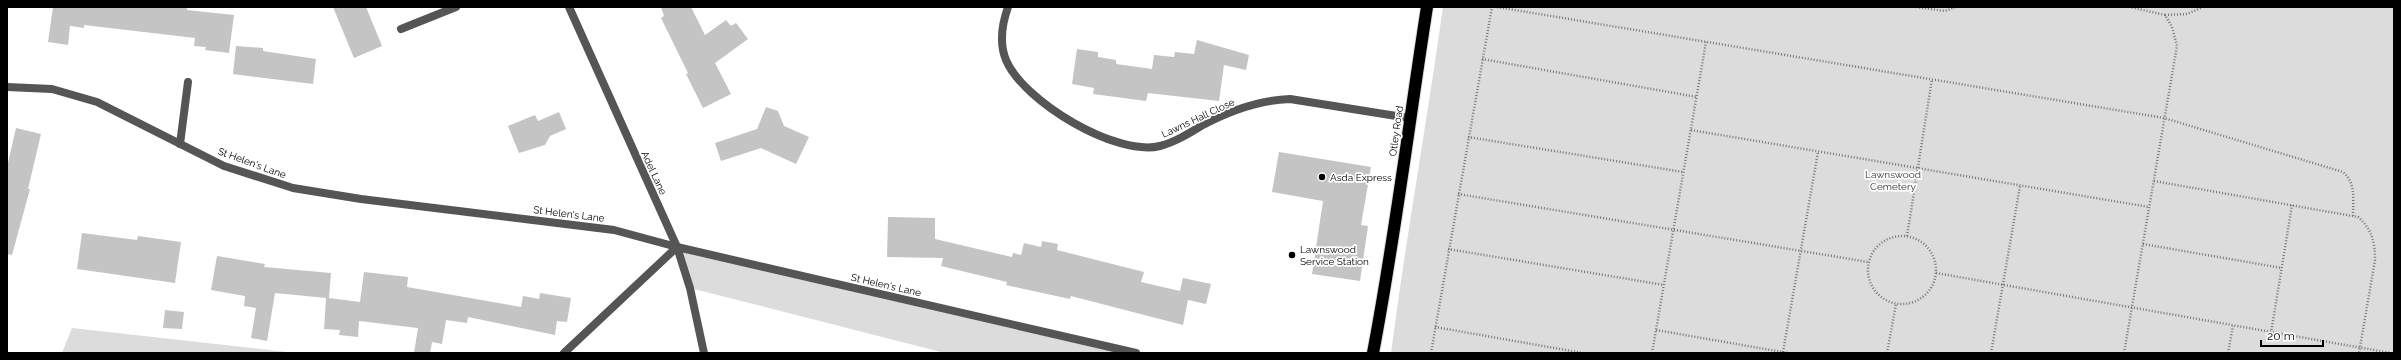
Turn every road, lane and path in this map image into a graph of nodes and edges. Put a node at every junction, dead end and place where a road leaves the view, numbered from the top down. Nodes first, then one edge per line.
1 (456, 7) edge
2 (569, 7) edge
3 (1008, 7) edge
4 (1427, 7) edge
5 (1492, 7) edge
6 (1497, 7) edge
7 (1916, 7) edge
8 (1956, 7) edge
9 (2130, 7) edge
10 (2203, 7) edge
11 (2165, 15) junction
12 (401, 29) dead end
13 (1706, 42) junction
14 (1482, 59) junction
15 (1932, 79) junction
16 (188, 82) dead end
17 (7, 87) edge
18 (1697, 97) junction
19 (1409, 118) junction
20 (2164, 118) junction
21 (1691, 130) junction
22 (1468, 138) junction
23 (180, 144) junction
24 (1818, 152) junction
25 (1917, 169) junction
26 (1683, 172) junction
27 (2154, 181) junction
28 (2020, 186) junction
29 (1458, 194) junction
30 (2292, 205) junction
31 (2149, 207) junction
32 (2353, 216) junction
33 (1673, 229) junction
34 (1908, 236) junction
35 (2143, 244) junction
36 (677, 247) junction
37 (1448, 249) junction
38 (1800, 250) junction
39 (1868, 262) junction
40 (2282, 268) junction
41 (1936, 273) junction
42 (1664, 285) junction
43 (2004, 285) junction
44 (1896, 304) junction
45 (2132, 307) junction
46 (2233, 326) junction
47 (1435, 327) junction
48 (1656, 330) junction
49 (2271, 333) junction
50 (2360, 348) junction
51 (1783, 352) edge
52 (564, 353) edge
53 (704, 353) edge
54 (1136, 353) edge
55 (1374, 353) edge
56 (1431, 353) edge
57 (1583, 353) edge
58 (1652, 353) edge
59 (1788, 353) edge
60 (1887, 353) edge
61 (1991, 353) edge
62 (2124, 353) edge
63 (2228, 353) edge
64 (2359, 353) edge
65 (2392, 353) edge

1 - 12 street
2 - 36 street, Adel Lane
3 - 19 street, Lawns Hall Close
4 - 19 highway, Otley Road
5 - 14 path
6 - 13 path
7 - 8 path
9 - 11 path
10 - 11 path
11 - 20 path
13 - 15 path
13 - 18 path
14 - 18 path
14 - 22 path
15 - 20 path
15 - 25 path
16 - 23 street
17 - 23 street, St Helen's Lane
18 - 21 path
19 - 55 highway, Otley Road
20 - 27 path
20 - 32 path
21 - 24 path
21 - 26 path
22 - 26 path
22 - 29 path
23 - 36 street, St Helen's Lane
24 - 25 path
24 - 38 path
25 - 28 path
25 - 34 path
26 - 33 path
27 - 30 path
27 - 31 path
28 - 31 path
28 - 43 path
29 - 33 path
29 - 37 path
30 - 32 path
30 - 40 path
31 - 35 path
32 - 50 path
33 - 38 path
33 - 42 path
34 - 39 path
34 - 41 path
35 - 40 path
35 - 45 path
36 - 52 street
36 - 53 street, Adel Lane
36 - 54 street, St Helen's Lane
37 - 42 path
37 - 47 path
38 - 39 path
38 - 51 path
39 - 44 path
40 - 49 path
41 - 43 path
41 - 44 path
42 - 48 path
43 - 45 path
43 - 61 path
44 - 60 path
45 - 46 path
45 - 62 path
46 - 49 path
46 - 63 path
47 - 56 path
47 - 57 path
48 - 51 path
48 - 58 path
49 - 50 path
50 - 64 path
50 - 65 path
51 - 59 path

